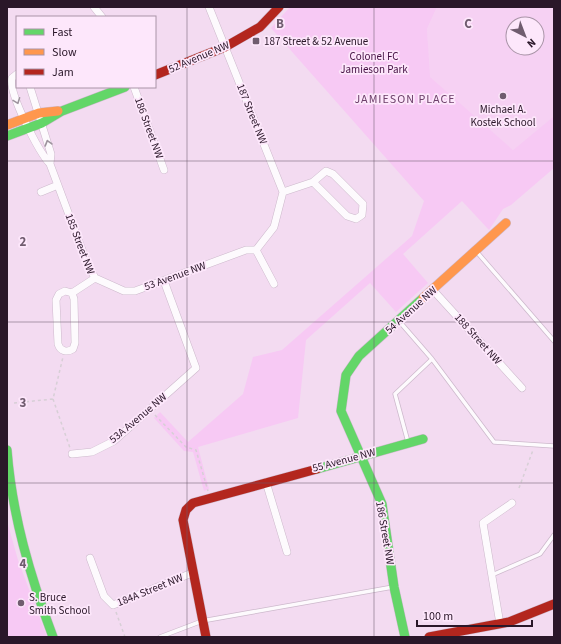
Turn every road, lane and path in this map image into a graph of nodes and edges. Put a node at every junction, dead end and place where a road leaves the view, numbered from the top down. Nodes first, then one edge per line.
1 (94, 7) edge
2 (209, 7) edge
3 (279, 7) edge
4 (101, 16) edge
5 (225, 47) junction
6 (156, 75) edge
7 (16, 76) edge
8 (30, 88) edge
9 (123, 88) edge
10 (134, 88) edge
11 (62, 111) junction
12 (39, 113) junction
13 (24, 118) junction
14 (42, 123) junction
15 (7, 125) edge
16 (29, 128) junction
17 (7, 136) edge
18 (50, 164) junction
19 (164, 170) dead end
20 (313, 182) junction
21 (58, 186) junction
22 (41, 192) dead end
23 (283, 192) junction
24 (506, 223) dead end
25 (256, 250) junction
26 (476, 251) junction
27 (95, 278) junction
28 (164, 281) junction
29 (274, 284) dead end
30 (434, 290) junction
31 (72, 293) junction
32 (399, 321) junction
33 (554, 341) edge
34 (64, 351) junction
35 (432, 359) junction
36 (522, 388) dead end
37 (53, 399) junction
38 (14, 403) dead end
39 (149, 410) junction
40 (341, 412) joint
41 (422, 439) dead end
42 (409, 444) junction
43 (535, 445) junction
44 (554, 446) edge
45 (7, 450) edge
46 (72, 454) joint
47 (361, 455) junction
48 (266, 482) junction
49 (519, 488) dead end
50 (209, 498) junction
51 (512, 504) dead end
52 (184, 515) joint
53 (554, 535) edge
54 (287, 552) dead end
55 (90, 558) dead end
56 (192, 572) junction
57 (492, 575) junction
58 (394, 587) junction
59 (554, 604) edge
60 (113, 605) junction
61 (202, 621) junction
62 (500, 624) junction
63 (53, 637) edge
64 (126, 637) edge
65 (160, 637) edge
66 (206, 637) edge
67 (406, 637) edge
68 (429, 637) edge

1 - 4 street
2 - 5 street, 187 Street NW
3 - 5 street, 52 Avenue NW
5 - 6 street, 52 Avenue NW
5 - 23 street, 187 Street NW
7 -> 13 street, 185 Street NW
8 - 12 street, 185 Street NW
9 - 11 street
10 - 19 street, 186 Street NW
11 - 12 street
11 - 14 street
12 - 13 street
12 - 14 street, 185 Street NW
13 - 15 street
13 - 16 street, 185 Street NW
14 - 16 street
18 -> 14 street, 185 Street NW
16 - 17 street
16 - 18 street, 185 Street NW
18 - 21 street, 185 Street NW
20 - 20 street
20 - 23 street
21 - 22 street
21 - 27 street, 185 Street NW
23 - 25 street
24 - 26 street, 54 Avenue NW
25 - 28 street, 53 Avenue NW
25 - 29 street
26 - 30 street, 54 Avenue NW
26 - 33 lane
27 - 28 street, 53 Avenue NW
27 - 31 street, 185 Street NW
28 - 39 street, 53A Avenue NW
30 - 32 street, 54 Avenue NW
30 - 36 street, 188 Street NW
31 - 34 street
31 - 34 street, 185 Street NW
32 - 35 lane
32 - 40 street, 54 Avenue NW
34 - 37 path
35 - 42 lane
35 - 43 lane
37 - 38 path
37 - 46 path
39 - 46 street, 53A Avenue NW
39 - 50 path
40 - 47 street, 186 Street NW
41 - 42 street, 55 Avenue NW
42 - 47 street, 55 Avenue NW
43 - 44 lane
43 - 49 path
45 - 63 street
47 - 48 street, 55 Avenue NW
47 - 58 street, 186 Street NW
48 - 50 street, 55 Avenue NW
48 - 54 street
50 - 52 street, 55 Avenue NW
51 - 57 street
52 - 56 street, 184A Street NW
53 - 57 lane
55 - 60 street, 184A Street NW
56 - 60 street, 184A Street NW
56 - 61 street, 184A Street NW
57 - 62 street
58 - 61 lane
58 - 67 street, 186 Street NW
59 - 62 street
60 - 64 path
61 - 65 lane
61 - 66 street, 184A Street NW
62 - 68 street

